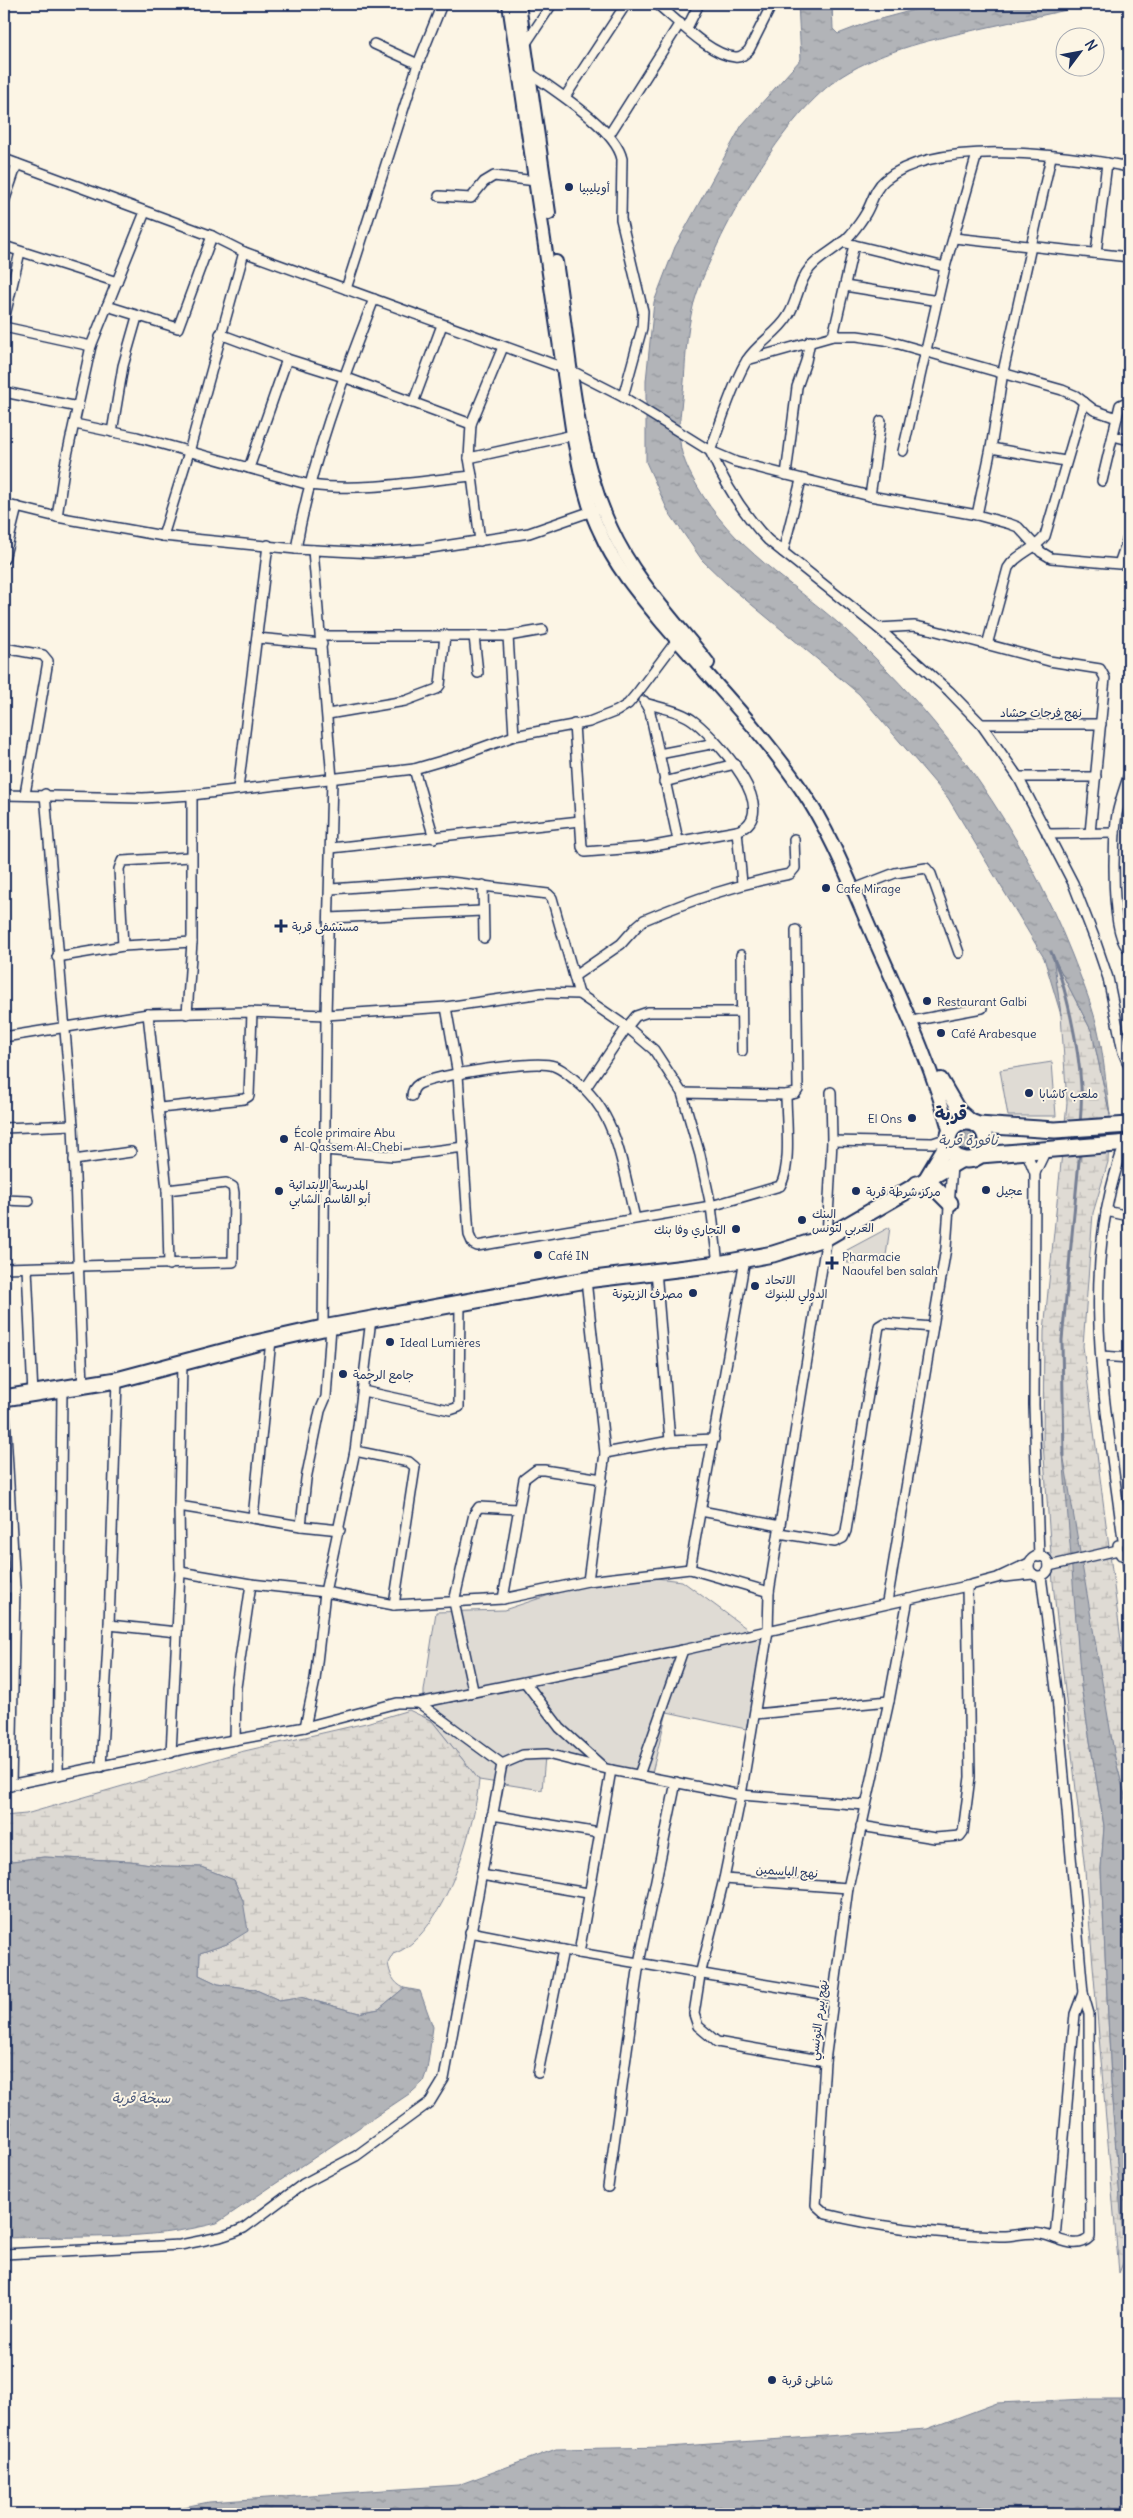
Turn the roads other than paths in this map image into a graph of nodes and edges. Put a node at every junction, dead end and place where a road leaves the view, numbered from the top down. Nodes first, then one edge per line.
1 (442, 4) edge
2 (509, 4) edge
3 (519, 4) edge
4 (552, 4) edge
5 (626, 4) edge
6 (657, 4) edge
7 (699, 4) edge
8 (772, 4) edge
9 (684, 25) junction
10 (526, 43) junction
11 (374, 44) dead end
12 (418, 64) junction
13 (530, 73) junction
14 (565, 97) junction
15 (609, 135) junction
16 (977, 154) junction
17 (1051, 157) junction
18 (4, 159) edge
19 (1107, 163) junction
20 (16, 164) junction
21 (1129, 168) edge
22 (536, 181) junction
23 (439, 196) dead end
24 (4, 202) edge
25 (145, 212) junction
26 (212, 236) junction
27 (954, 238) junction
28 (842, 242) junction
29 (854, 245) junction
30 (4, 246) edge
31 (1032, 246) junction
32 (20, 252) junction
33 (244, 252) junction
34 (1096, 253) junction
35 (1129, 256) edge
36 (945, 267) junction
37 (117, 282) junction
38 (845, 286) junction
39 (346, 289) junction
40 (374, 300) junction
41 (938, 301) junction
42 (107, 306) junction
43 (137, 317) junction
44 (4, 320) edge
45 (442, 325) junction
46 (4, 327) edge
47 (220, 334) junction
48 (833, 336) junction
49 (810, 341) junction
50 (91, 346) junction
51 (503, 347) junction
52 (927, 351) junction
53 (287, 359) junction
54 (747, 360) junction
55 (567, 369) junction
56 (1003, 372) junction
57 (344, 376) junction
58 (4, 392) edge
59 (623, 397) junction
60 (1129, 401) edge
61 (1084, 402) junction
62 (414, 403) junction
63 (78, 407) junction
64 (1117, 418) junction
65 (881, 421) dead end
66 (75, 424) junction
67 (471, 424) junction
68 (112, 432) junction
69 (573, 435) junction
70 (1113, 436) junction
71 (1129, 440) edge
72 (992, 448) junction
73 (710, 451) junction
74 (903, 451) dead end
75 (189, 452) junction
76 (469, 458) junction
77 (1065, 461) junction
78 (249, 468) junction
79 (786, 475) junction
80 (472, 476) junction
81 (800, 480) junction
82 (1102, 481) dead end
83 (310, 484) junction
84 (870, 496) junction
85 (4, 504) edge
86 (17, 507) junction
87 (597, 510) junction
88 (978, 515) junction
89 (57, 517) junction
90 (1129, 535) edge
91 (163, 536) junction
92 (480, 541) junction
93 (268, 545) junction
94 (1036, 547) junction
95 (296, 549) junction
96 (313, 550) junction
97 (783, 552) junction
98 (4, 559) edge
99 (1119, 564) junction
100 (1129, 564) edge
101 (878, 628) junction
102 (543, 630) dead end
103 (445, 635) junction
104 (474, 636) junction
105 (508, 636) junction
106 (680, 636) junction
107 (257, 638) junction
108 (322, 640) junction
109 (987, 645) junction
110 (4, 648) edge
111 (478, 673) dead end
112 (638, 692) junction
113 (645, 703) junction
114 (328, 714) junction
115 (574, 724) junction
116 (981, 724) junction
117 (1101, 724) junction
118 (514, 736) junction
119 (716, 743) junction
120 (659, 754) junction
121 (735, 764) junction
122 (414, 769) junction
123 (1129, 774) edge
124 (1018, 777) junction
125 (1096, 777) junction
126 (332, 779) junction
127 (664, 782) junction
128 (238, 789) junction
129 (25, 794) junction
130 (45, 794) junction
131 (4, 795) edge
132 (192, 796) junction
133 (580, 821) junction
134 (737, 831) junction
135 (1115, 832) junction
136 (1090, 833) junction
137 (1047, 834) junction
138 (434, 838) junction
139 (678, 840) junction
140 (794, 840) dead end
141 (331, 848) junction
142 (191, 857) junction
143 (742, 883) junction
144 (483, 885) junction
145 (859, 887) junction
146 (331, 889) junction
147 (482, 911) junction
148 (330, 918) junction
149 (796, 930) dead end
150 (484, 938) dead end
151 (192, 942) junction
152 (123, 946) junction
153 (1129, 949) edge
154 (959, 953) dead end
155 (741, 955) dead end
156 (57, 957) junction
157 (576, 976) junction
158 (579, 994) junction
159 (446, 1007) junction
160 (982, 1008) dead end
161 (252, 1012) junction
162 (741, 1012) junction
163 (148, 1014) junction
164 (188, 1014) junction
165 (326, 1014) junction
166 (917, 1020) junction
167 (627, 1027) junction
168 (66, 1029) junction
169 (4, 1037) edge
170 (742, 1051) dead end
171 (1129, 1066) edge
172 (458, 1075) junction
173 (585, 1090) junction
174 (831, 1092) dead end
175 (682, 1093) junction
176 (786, 1095) junction
177 (412, 1096) dead end
178 (160, 1108) junction
179 (73, 1125) junction
180 (977, 1125) junction
181 (1124, 1125) edge
182 (4, 1128) edge
183 (949, 1138) junction
184 (832, 1141) junction
185 (1123, 1144) edge
186 (464, 1147) junction
187 (325, 1150) junction
188 (1049, 1150) junction
189 (1026, 1151) junction
190 (131, 1152) dead end
191 (980, 1155) junction
192 (74, 1160) junction
193 (957, 1163) junction
194 (1035, 1173) junction
195 (922, 1181) junction
196 (167, 1190) junction
197 (4, 1200) edge
198 (29, 1201) dead end
199 (950, 1203) junction
200 (712, 1206) junction
201 (1106, 1211) junction
202 (1129, 1216) edge
203 (635, 1218) junction
204 (827, 1237) junction
205 (745, 1259) junction
206 (718, 1264) junction
207 (169, 1265) junction
208 (4, 1268) edge
209 (27, 1268) junction
210 (78, 1268) junction
211 (656, 1270) junction
212 (586, 1280) junction
213 (460, 1303) junction
214 (371, 1319) junction
215 (932, 1326) junction
216 (327, 1328) junction
217 (271, 1340) junction
218 (1101, 1356) junction
219 (1129, 1358) edge
220 (182, 1363) junction
221 (117, 1380) junction
222 (82, 1386) junction
223 (62, 1390) junction
224 (362, 1391) junction
225 (33, 1395) junction
226 (4, 1398) edge
227 (714, 1439) junction
228 (670, 1442) junction
229 (355, 1451) junction
230 (606, 1454) junction
231 (602, 1479) junction
232 (179, 1506) junction
233 (518, 1509) junction
234 (701, 1511) junction
235 (253, 1518) junction
236 (301, 1526) junction
237 (340, 1530) junction
238 (780, 1530) junction
239 (1126, 1540) edge
240 (1114, 1550) junction
241 (1128, 1555) edge
242 (1039, 1557) junction
243 (1029, 1563) junction
244 (1051, 1566) junction
245 (690, 1569) junction
246 (180, 1572) junction
247 (1129, 1573) edge
248 (1037, 1575) junction
249 (997, 1578) junction
250 (588, 1580) junction
251 (251, 1584) junction
252 (967, 1586) junction
253 (4, 1588) edge
254 (15, 1588) junction
255 (326, 1592) junction
256 (769, 1592) junction
257 (503, 1599) junction
258 (908, 1599) junction
259 (454, 1602) junction
260 (887, 1602) junction
261 (394, 1605) junction
262 (109, 1625) junction
263 (768, 1631) junction
264 (177, 1632) junction
265 (683, 1650) junction
266 (525, 1682) junction
267 (473, 1690) junction
268 (889, 1700) junction
269 (419, 1703) junction
270 (755, 1714) junction
271 (305, 1727) junction
272 (235, 1740) junction
273 (171, 1753) junction
274 (502, 1764) junction
275 (101, 1767) junction
276 (608, 1769) junction
277 (58, 1775) junction
278 (639, 1775) junction
279 (676, 1782) junction
280 (7, 1786) edge
281 (741, 1795) junction
282 (865, 1805) junction
283 (492, 1815) junction
284 (861, 1826) junction
285 (599, 1832) junction
286 (481, 1875) junction
287 (724, 1879) junction
288 (848, 1888) junction
289 (588, 1893) junction
290 (470, 1932) junction
291 (563, 1950) junction
292 (579, 1953) junction
293 (639, 1963) junction
294 (700, 1974) junction
295 (1083, 1993) junction
296 (833, 1996) junction
297 (825, 2061) junction
298 (538, 2073) dead end
299 (608, 2187) dead end
300 (1055, 2238) junction
301 (4, 2254) edge

1 - 12 street
2 - 22 main road
3 - 10 main road
4 - 10 street
5 - 14 street
6 - 9 street
7 - 9 street
8 - 9 street
9 - 15 street
10 - 13 main road
11 - 12 street
12 - 39 street
13 - 14 street
13 - 55 main road
14 - 15 street
15 - 59 street
16 - 17 street
16 - 27 street
16 - 28 street
17 - 19 street
17 - 31 street
18 - 20 street
19 - 21 street
19 - 34 street
20 - 24 street
20 - 25 street
22 - 23 street
22 - 55 main road
25 - 26 street
25 - 37 street
26 - 33 street
26 - 43 street
27 - 31 street
27 - 36 street
28 - 29 street
28 - 54 street
29 - 36 street
29 - 38 street
30 - 32 street
31 - 34 street
31 - 56 street
32 - 37 street
32 - 44 street
33 - 39 street
33 - 47 street
34 - 35 street
36 - 41 street
37 - 42 street
38 - 41 street
38 - 48 street
39 - 40 street
40 - 45 street
40 - 57 street
41 - 52 street
42 - 43 street
42 - 50 street
43 - 68 street
45 - 51 street
45 - 62 street
46 - 50 street
47 - 53 street
47 - 75 street
48 - 49 street
48 - 52 street
49 - 54 street
49 - 79 street
50 - 63 street
51 - 55 street
51 - 67 street
52 - 56 street
52 - 74 street
53 - 57 street
53 - 78 street
54 - 73 street
55 - 59 street
55 - 69 main road
55 - 87 main road
56 - 61 street
56 - 72 street
57 - 62 street
57 - 83 street
58 - 63 street
59 - 73 street
60 - 64 street
61 - 64 street
61 - 77 street
62 - 67 street
63 - 66 street
64 - 70 street
65 - 84 street
66 - 68 street
66 - 89 street
67 - 76 street
68 - 75 street
69 - 76 street
69 - 87 main road
70 - 71 street
70 - 82 street
72 - 77 street
72 - 88 street
73 - 79 street
73 - 97 street
75 - 78 street
75 - 91 street
76 - 80 street
77 - 94 street
78 - 83 street
79 - 81 street
80 - 83 street
80 - 92 street
81 - 84 street
81 - 97 street
83 - 95 street
84 - 88 street
85 - 86 street
86 - 89 street
86 - 98 street
87 - 92 street
87 - 106 main road
88 - 94 street
89 - 91 street
90 - 99 street
91 - 93 street
92 - 96 street
93 - 95 street
93 - 107 street
94 - 99 street
94 - 109 street
95 - 96 street
96 - 108 street
97 - 101 street
99 - 100 street
101 - 109 street
101 - 116 street
102 - 105 street
103 - 104 street
103 - 108 street
103 - 114 street
104 - 105 street
104 - 111 street
105 - 118 street
106 - 112 street
106 - 145 main road
106 - 183 main road
107 - 108 street
107 - 128 street
108 - 114 street
109 - 117 street
110 - 129 street
112 - 113 street
112 - 115 street
113 - 119 street
113 - 120 street
114 - 126 street
115 - 118 street
115 - 133 street
116 - 117 street, نهج فرحات حشاد
116 - 124 street
117 - 125 street
118 - 122 street
119 - 120 street
119 - 121 street
120 - 127 street
121 - 127 street
121 - 134 street
122 - 126 street
122 - 138 street
123 - 135 street
124 - 125 street
124 - 137 street
125 - 136 street
126 - 128 street
126 - 141 street
127 - 139 street
128 - 132 street
129 - 130 street
129 - 131 street
130 - 132 street
130 - 156 street
132 - 142 street
133 - 138 street
133 - 139 street
134 - 139 street
134 - 143 street
135 - 136 street
135 - 153 street
136 - 137 street
137 - 171 street
138 - 141 street
140 - 143 street
141 - 146 street
142 - 151 street
142 - 152 street
143 - 157 street
144 - 146 street
144 - 147 street
144 - 157 street
145 - 154 street
145 - 166 main road
146 - 148 street
147 - 148 street
147 - 150 street
148 - 165 street
149 - 176 street
151 - 152 street
151 - 164 street
152 - 156 street
155 - 162 street
156 - 168 street
157 - 158 street
158 - 159 street
158 - 167 street
159 - 165 street
159 - 172 street
160 - 166 street
161 - 164 street
161 - 165 street
161 - 178 street
162 - 167 street
162 - 170 street
163 - 164 street
163 - 168 street
163 - 178 street
165 - 187 street
166 - 180 main road
167 - 173 street
167 - 175 street
168 - 169 street
168 - 179 street
172 - 173 street
172 - 177 street
172 - 186 street
173 - 203 street
174 - 184 street
175 - 176 street
175 - 200 street
176 - 200 street
178 - 196 street
179 - 182 street
179 - 192 street
180 - 181 highway
180 - 183 highway
180 - 191 highway
183 - 184 street
183 - 193 highway
183 - 195 highway
184 - 204 street
185 - 188 highway
185 - 201 street
186 - 187 street
186 - 203 street
187 - 216 street
188 - 189 highway
188 - 194 street
189 - 191 highway
189 - 194 street
190 - 192 street
191 - 193 highway
192 - 210 street
193 - 195 highway
193 - 199 street
194 - 242 street
195 - 199 highway
195 - 204 highway
196 - 207 street
196 - 207 street
197 - 198 street
199 - 215 street
200 - 203 street
200 - 206 street
201 - 202 street
201 - 218 street
204 - 205 highway
204 - 238 street
205 - 206 highway
205 - 227 street
206 - 211 highway
207 - 210 street
208 - 209 street
209 - 210 street
209 - 225 street
210 - 222 street
211 - 212 highway
211 - 228 street
212 - 213 highway
212 - 230 street
213 - 214 highway
213 - 224 street
214 - 216 highway
214 - 224 street
215 - 238 street
215 - 260 street
216 - 217 highway
216 - 236 street
217 - 220 highway
217 - 235 street
218 - 219 street
218 - 239 street
220 - 221 highway
220 - 232 street
221 - 222 highway
221 - 262 street
222 - 223 highway
223 - 225 highway
223 - 277 street
224 - 229 street
225 - 226 highway
226 - 254 street
227 - 228 street
227 - 234 street
228 - 230 street
229 - 237 street
229 - 261 street
230 - 231 street
231 - 233 street
231 - 250 street
232 - 235 street
232 - 246 street
233 - 257 street
233 - 259 street
234 - 238 street
234 - 245 street
235 - 236 street
236 - 237 street
237 - 255 street
238 - 256 street
239 - 240 street
240 - 241 street
240 - 244 street
241 - 247 street
242 - 243 street
242 - 244 street
243 - 248 street
243 - 249 street
244 - 248 street
245 - 250 street
245 - 256 street
246 - 251 street
246 - 264 street
248 - 249 street
248 - 295 street
249 - 252 street
250 - 257 street
251 - 255 street
251 - 272 street
252 - 258 street
252 - 284 street
253 - 254 street
254 - 280 street
255 - 261 street
255 - 271 street
256 - 263 street
257 - 259 street
258 - 260 street
258 - 268 street, نهج بيرم التونسي
259 - 261 street
259 - 267 street
260 - 263 street
262 - 264 street
262 - 275 street
263 - 265 street
263 - 270 street
264 - 273 street
265 - 266 street
265 - 278 street
266 - 267 street
266 - 276 street
267 - 269 street
268 - 270 street
268 - 282 street, نهج بيرم التونسي
269 - 271 street
269 - 274 street
270 - 281 street
271 - 272 street
272 - 273 street
273 - 275 street
274 - 276 street
274 - 283 street
275 - 277 street
276 - 278 street
276 - 285 street
277 - 280 street
278 - 279 street
279 - 281 street
279 - 293 street
281 - 282 street
281 - 287 street
282 - 284 street, نهج بيرم التونسي
283 - 285 street
283 - 286 street
284 - 288 street, نهج بيرم التونسي
285 - 289 street
286 - 289 street
286 - 290 street
287 - 288 street, نهج الياسمين
287 - 294 street
288 - 296 street, نهج بيرم التونسي
289 - 292 street
290 - 291 street
290 - 301 street
291 - 292 street
291 - 298 street
292 - 293 street
293 - 294 street
293 - 299 street
294 - 296 street
294 - 297 street
295 - 300 street
295 - 300 street
296 - 297 street, نهج بيرم التونسي
297 - 300 street, نهج بيرم التونسي

